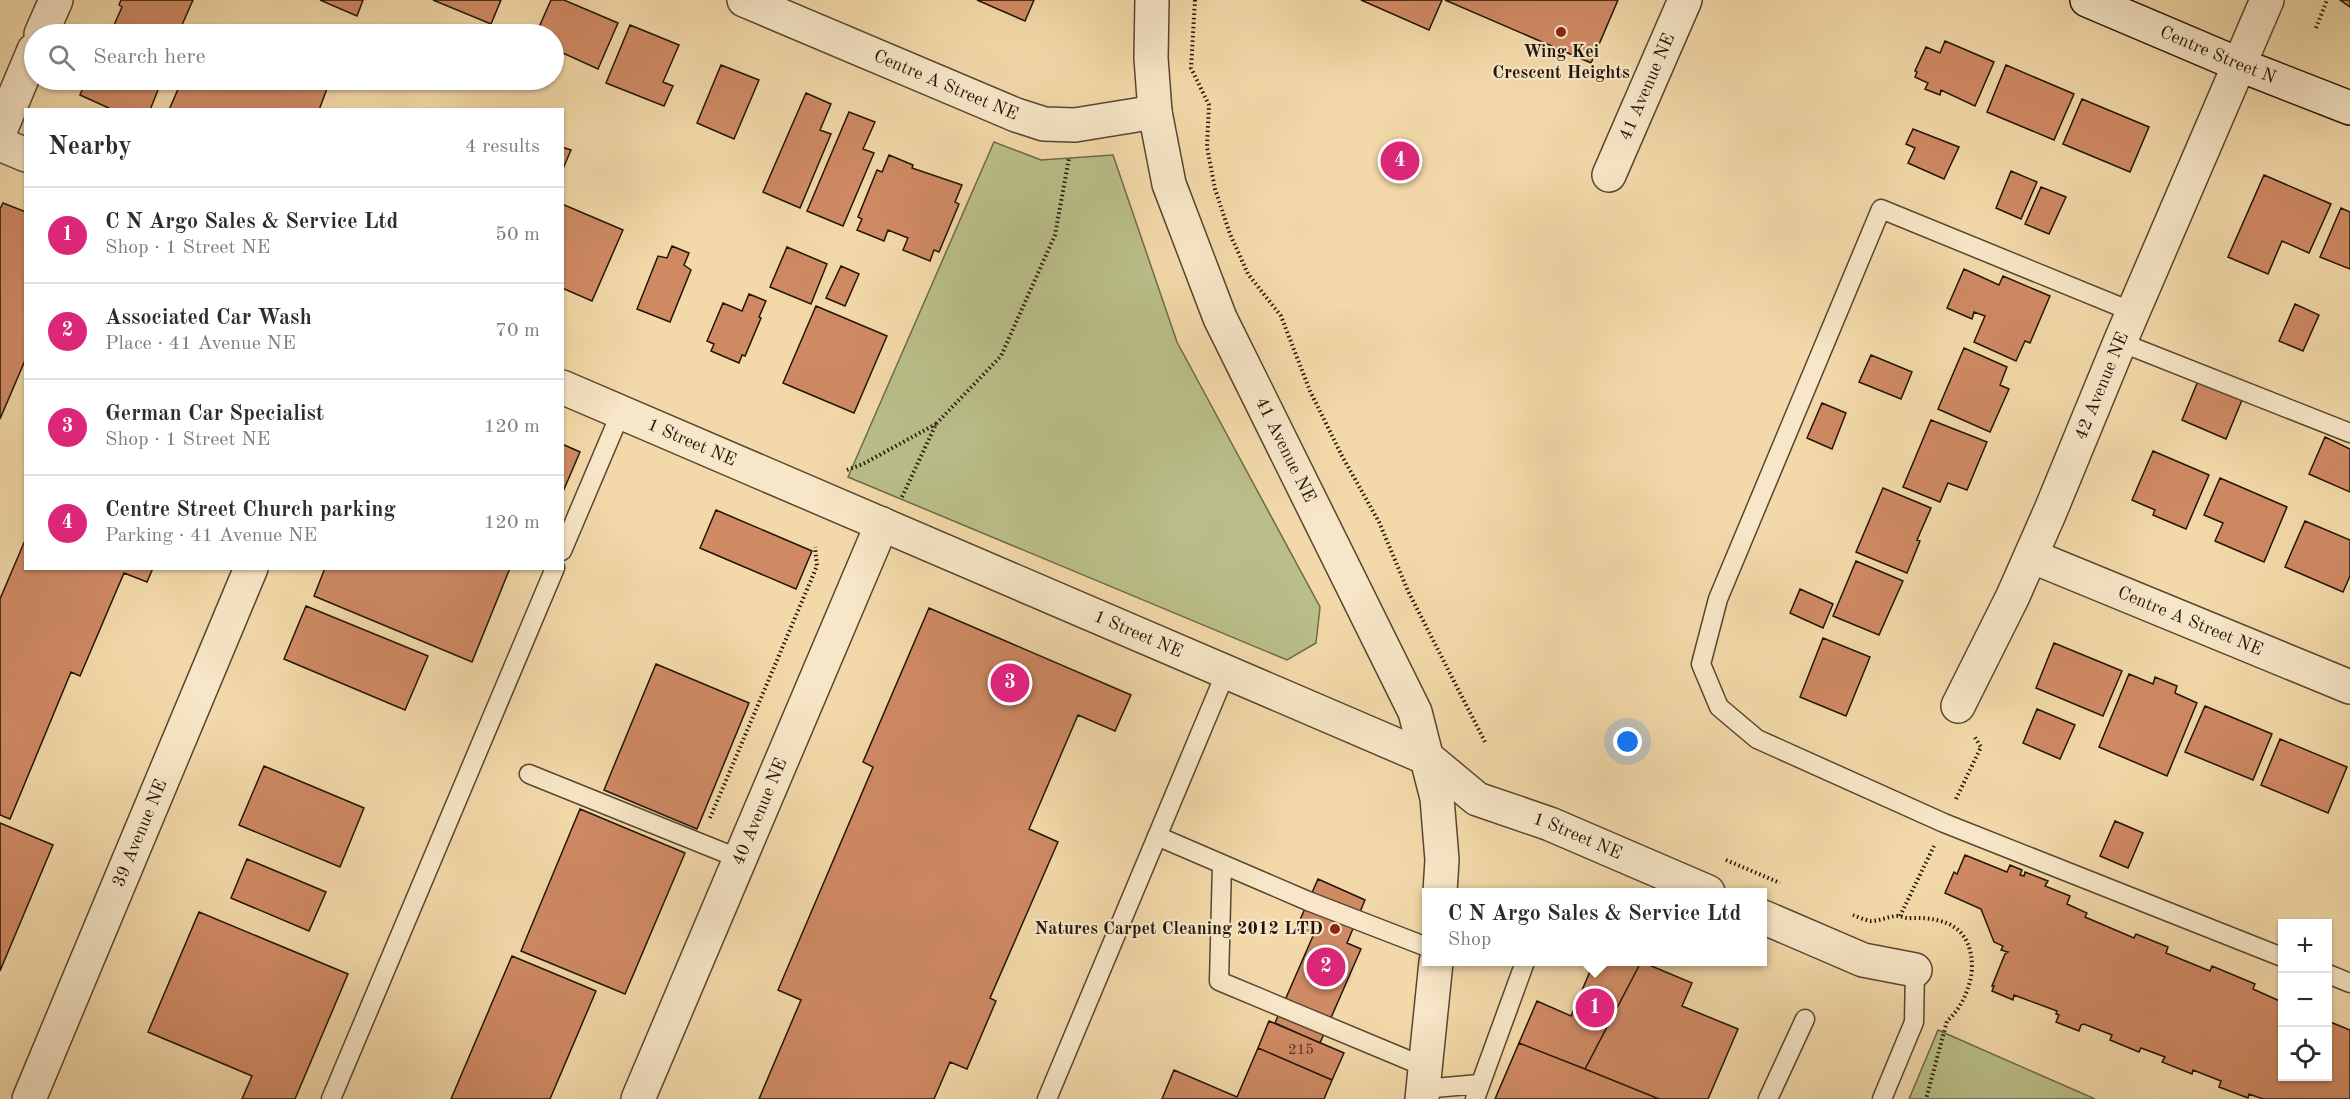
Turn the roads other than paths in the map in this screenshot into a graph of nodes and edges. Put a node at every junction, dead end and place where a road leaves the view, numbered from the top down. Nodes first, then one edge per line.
1 (56, 0) edge
2 (744, 0) edge
3 (1152, 0) edge
4 (1685, 0) edge
5 (2087, 0) edge
6 (2267, 0) edge
7 (45, 24) edge
8 (2240, 65) junction
9 (24, 74) edge
10 (2350, 108) edge
11 (1155, 112) junction
12 (0, 131) edge
13 (0, 144) edge
14 (24, 154) edge
15 (1609, 175) dead end
16 (2133, 312) junction
17 (2120, 342) junction
18 (564, 388) edge
19 (621, 412) junction
20 (2350, 434) edge
21 (882, 524) junction
22 (564, 546) edge
23 (2031, 556) junction
24 (250, 570) edge
25 (554, 570) edge
26 (1226, 672) junction
27 (2350, 687) edge
28 (1958, 706) dead end
29 (1429, 759) junction
30 (529, 774) dead end
31 (1157, 836) junction
32 (740, 859) junction
33 (1222, 864) junction
34 (1440, 888) edge
35 (1699, 888) edge
36 (1767, 918) edge
37 (1422, 946) edge
38 (2278, 955) edge
39 (1436, 966) edge
40 (1524, 966) edge
41 (1915, 970) joint
42 (2332, 976) edge
43 (2350, 983) edge
44 (1805, 1019) dead end
45 (1423, 1085) edge
46 (1477, 1092) edge
47 (29, 1099) edge
48 (331, 1099) edge
49 (638, 1099) edge
50 (1047, 1099) edge
51 (1768, 1099) edge
52 (1882, 1099) edge

1 - 7 street
2 - 11 street, Centre A Street NE
3 - 11 street, 41 Avenue NE
4 - 15 street, 41 Avenue NE
5 - 8 street, Centre Street N
6 - 8 street, 42 Avenue NE
8 - 10 street, Centre Street N
8 - 16 street, 42 Avenue NE
9 - 12 street
11 - 29 street, 41 Avenue NE
13 - 14 street
16 - 17 street, 42 Avenue NE
16 - 38 lane
17 - 20 lane
17 - 23 street, 42 Avenue NE
18 - 19 street, 1 Street NE
19 - 21 street, 1 Street NE
19 - 22 lane
21 - 26 street, 1 Street NE
21 - 32 street, 40 Avenue NE
23 - 27 street, Centre A Street NE
23 - 28 street, 42 Avenue NE
24 - 47 street, 39 Avenue NE
25 - 48 lane
26 - 29 street, 1 Street NE
26 - 31 lane
29 - 34 street, 41 Avenue NE
29 - 35 street, 1 Street NE
30 - 32 lane
31 - 33 lane
31 - 50 lane
32 - 49 street, 40 Avenue NE
33 - 37 lane
33 - 45 lane
36 - 41 street
39 - 45 street
40 - 46 lane
41 - 52 lane
42 - 43 lane
44 - 51 lane
45 - 46 lane

